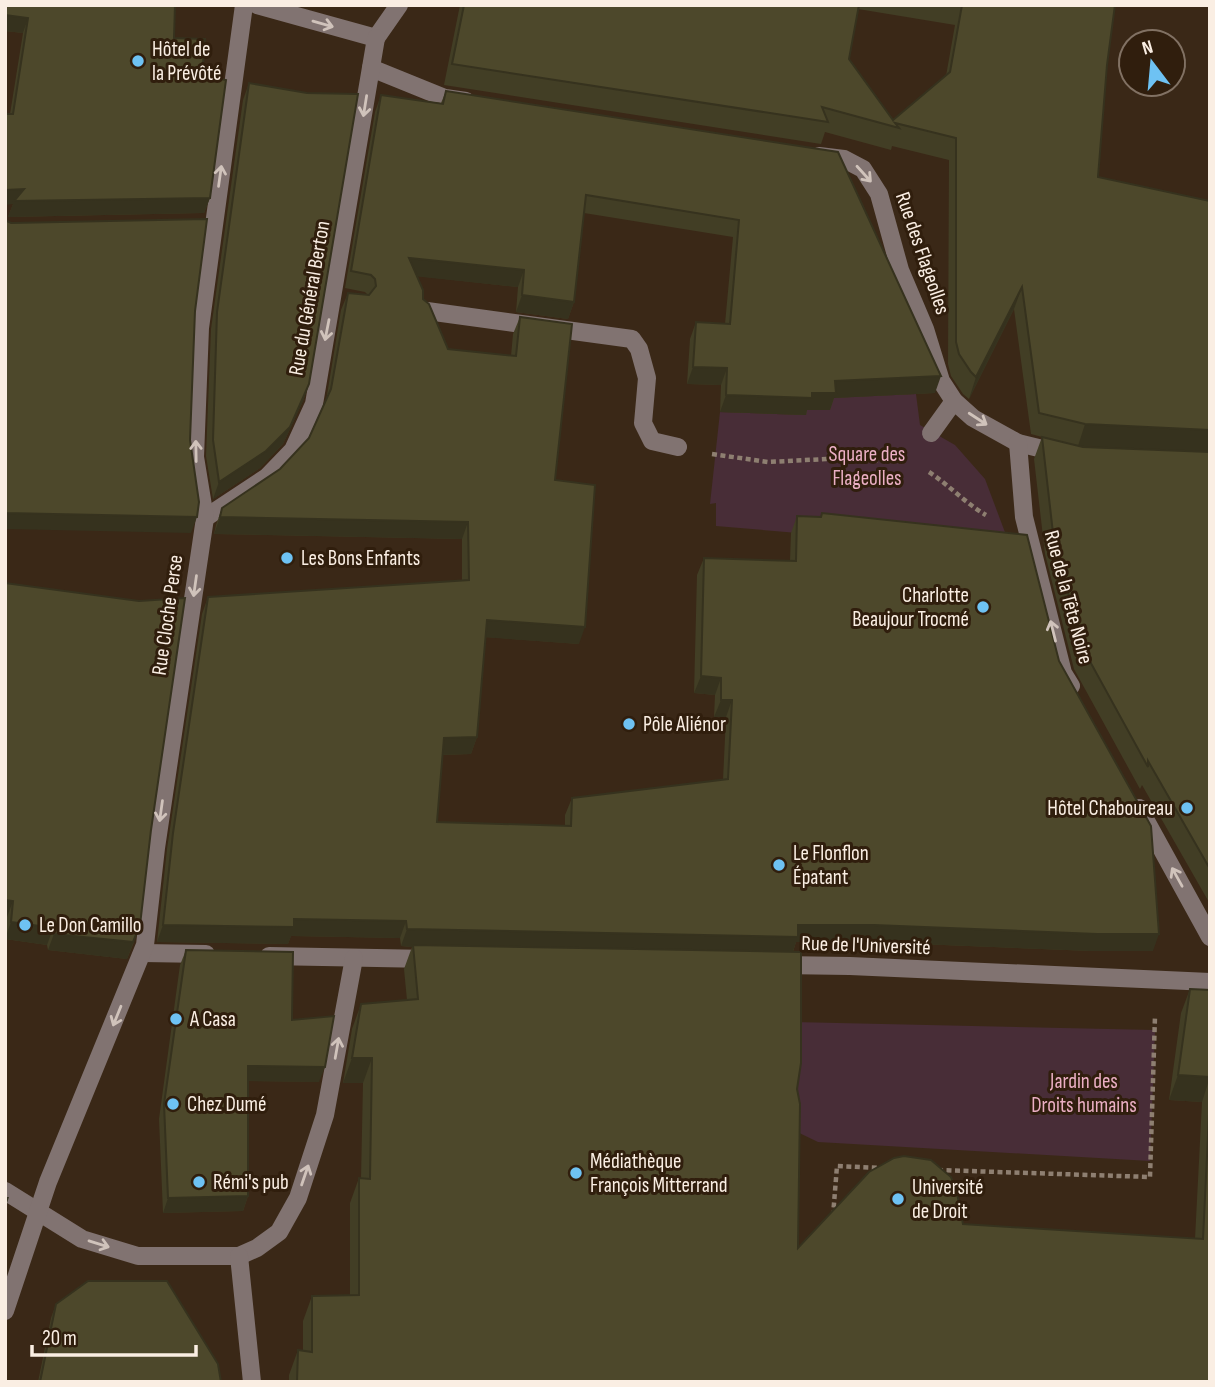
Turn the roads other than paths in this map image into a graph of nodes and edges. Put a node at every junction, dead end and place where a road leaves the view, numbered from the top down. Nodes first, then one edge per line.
1 (244, 5) edge
2 (257, 5) edge
3 (399, 5) edge
4 (376, 38) junction
5 (371, 68) junction
6 (486, 104) edge
7 (802, 153) edge
8 (192, 224) edge
9 (213, 224) junction
10 (427, 311) edge
11 (954, 401) junction
12 (931, 433) dead end
13 (1018, 443) junction
14 (678, 447) road end
15 (1076, 457) edge
16 (205, 518) junction
17 (1077, 697) edge
18 (1132, 794) edge
19 (1210, 937) edge
20 (143, 953) junction
21 (222, 955) edge
22 (248, 956) edge
23 (354, 958) junction
24 (447, 960) edge
25 (756, 964) edge
26 (1210, 982) edge
27 (5, 1191) edge
28 (38, 1213) junction
29 (239, 1256) junction
30 (5, 1311) edge
31 (252, 1382) edge

9 -> 1 street, Rue Cloche Perse
2 -> 4 street
3 - 4 street
4 - 5 street, Rue du Général Berton
5 - 6 street
5 -> 16 street, Rue du Général Berton
7 -> 11 street, Rue des Flageolles
8 - 9 street
16 -> 9 street, Rue Cloche Perse
10 - 14 street
11 - 12 street
11 -> 13 street, Rue des Flageolles
13 - 15 street, Rue des Flageolles
17 -> 13 street, Rue de la Tête Noire
16 -> 20 street, Rue Cloche Perse
19 -> 18 street
20 - 21 street
20 -> 28 street, Rue Cloche Perse
22 - 23 street
23 - 24 street
29 -> 23 street
25 - 26 street, Rue de l'Université
27 - 28 street
28 -> 29 street
28 - 30 street, Rue Cloche Perse
29 - 31 street

